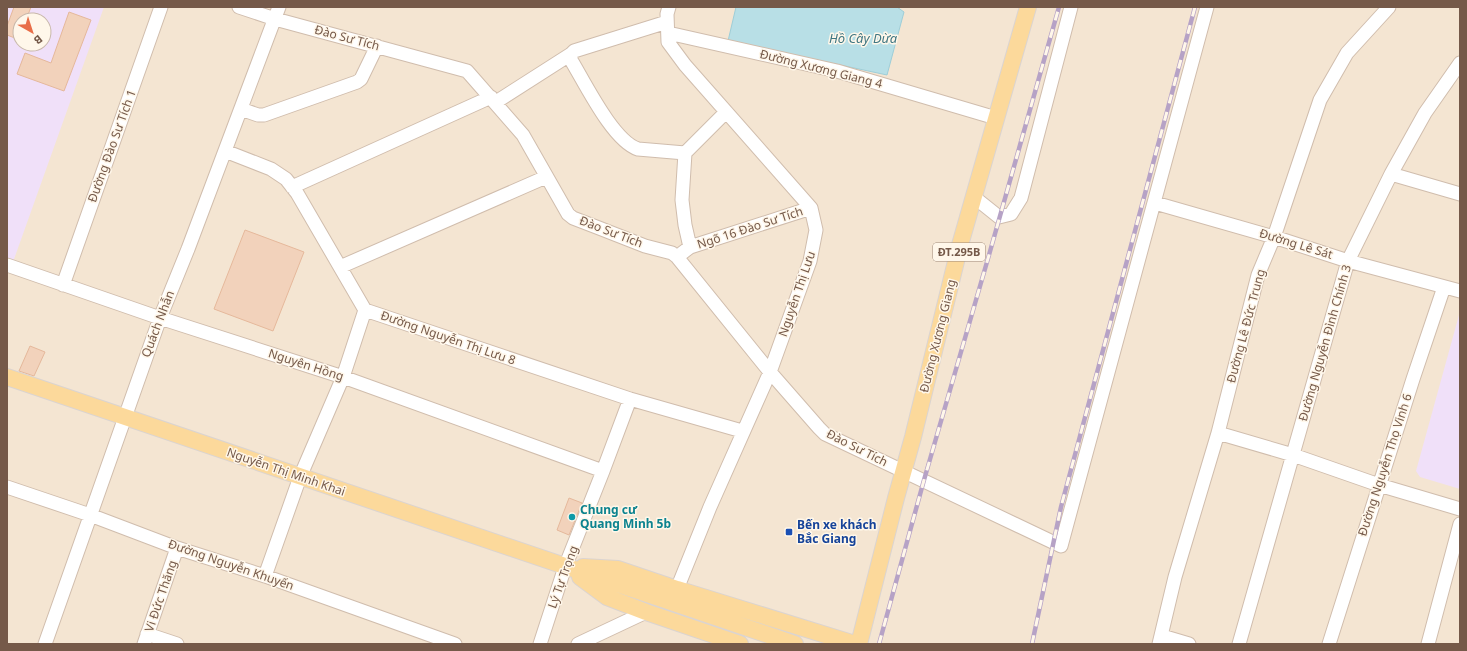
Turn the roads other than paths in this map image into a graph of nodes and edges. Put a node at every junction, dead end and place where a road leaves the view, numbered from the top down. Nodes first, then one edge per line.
1 (161, 7) edge
2 (240, 7) edge
3 (669, 7) edge
4 (1028, 7) edge
5 (1071, 7) edge
6 (1207, 7) edge
7 (1388, 7) edge
8 (277, 13) edge
9 (668, 28) junction
10 (376, 46) junction
11 (571, 54) junction
12 (1460, 63) edge
13 (493, 100) junction
14 (241, 109) junction
15 (726, 112) junction
16 (996, 118) junction
17 (225, 151) junction
18 (685, 153) junction
19 (1392, 174) junction
20 (546, 178) junction
21 (292, 187) junction
22 (1460, 194) edge
23 (974, 196) junction
24 (1155, 203) junction
25 (811, 208) junction
26 (1274, 237) junction
27 (690, 247) junction
28 (677, 257) junction
29 (1348, 261) junction
30 (7, 265) edge
31 (340, 267) junction
32 (62, 285) junction
33 (1444, 286) junction
34 (1460, 291) edge
35 (365, 310) junction
36 (160, 318) junction
37 (770, 372) junction
38 (7, 377) edge
39 (343, 377) junction
40 (630, 399) junction
41 (124, 417) junction
42 (742, 431) junction
43 (1218, 433) junction
44 (1293, 455) junction
45 (604, 471) junction
46 (903, 471) junction
47 (300, 476) junction
48 (1379, 485) junction
49 (7, 488) edge
50 (1460, 509) edge
51 (90, 514) junction
52 (1460, 524) edge
53 (177, 548) junction
54 (565, 567) junction
55 (265, 576) junction
56 (677, 589) junction
57 (646, 612) junction
58 (146, 639) edge
59 (427, 639) edge
60 (716, 640) edge
61 (1160, 640) edge
62 (45, 644) edge
63 (177, 644) edge
64 (455, 644) edge
65 (540, 644) edge
66 (578, 644) edge
67 (740, 644) edge
68 (793, 644) edge
69 (855, 644) edge
70 (858, 644) edge
71 (1189, 644) edge
72 (1239, 644) edge
73 (1329, 644) edge
74 (1428, 644) edge

1 - 32 street, Đường Đào Sư Tích 1
2 - 8 street, Đào Sư Tích
3 - 9 street, Nguyễn Thị Lưu
4 - 16 main road, Đường Xương Giang / ĐT.295B
5 - 23 street
6 - 24 street
7 - 26 street, Đường Lê Đức Trung
8 - 10 street, Đào Sư Tích
8 - 14 street, Quách Nhẫn
9 - 11 street
9 - 15 street, Nguyễn Thị Lưu
9 - 16 street, Đường Xương Giang 4
10 - 13 street, Đào Sư Tích
10 - 14 street
11 - 13 street
11 - 18 street
12 - 19 street, Đường Nguyễn Đình Chính 3
13 - 20 street, Đào Sư Tích
13 - 21 street
14 - 17 street, Quách Nhẫn
15 - 18 street
15 - 25 street, Nguyễn Thị Lưu
16 - 23 main road, Đường Xương Giang / ĐT.295B
17 - 21 street, Đường Nguyễn Thị Lưu 8
17 - 36 street, Quách Nhẫn
18 - 27 street
19 - 22 street
19 - 29 street, Đường Nguyễn Đình Chính 3
20 - 28 street, Đào Sư Tích
20 - 31 street
21 - 31 street, Đường Nguyễn Thị Lưu 8
23 - 46 main road, Đường Xương Giang / ĐT.295B
24 - 26 street, Đường Lê Sát
24 - 46 street, Đào Sư Tích
25 - 27 street, Ngõ 16 Đào Sư Tích
25 - 37 street, Nguyễn Thị Lưu
26 - 29 street, Đường Lê Sát
26 - 43 street, Đường Lê Đức Trung
27 - 28 street, Ngõ 16 Đào Sư Tích
28 - 37 street, Đào Sư Tích
29 - 33 street, Đường Lê Sát
29 - 44 street, Đường Nguyễn Đình Chính 3
30 - 32 street, Nguyên Hồng
31 - 35 street, Đường Nguyễn Thị Lưu 8
32 - 36 street, Nguyên Hồng
33 - 34 street, Đường Lê Sát
33 - 48 street, Đường Nguyễn Thọ Vinh 6
35 - 39 street
35 - 40 street, Đường Nguyễn Thị Lưu 8
36 - 39 street, Nguyên Hồng
36 - 41 street, Quách Nhẫn
37 - 42 street, Nguyễn Thị Lưu
37 - 46 street, Đào Sư Tích
38 - 41 main road, Nguyễn Thị Minh Khai
39 - 45 street, Nguyên Hồng
39 - 47 street
40 - 42 street, Đường Nguyễn Thị Lưu 8
40 - 45 street, Lý Tự Trọng
41 - 47 main road, Nguyễn Thị Minh Khai
41 - 51 street, Quách Nhẫn
42 - 56 street, Nguyễn Thị Lưu
43 - 44 street
43 - 61 street, Đường Lê Đức Trung
44 - 48 street
44 - 72 street, Đường Nguyễn Đình Chính 3
45 - 54 street, Lý Tự Trọng
46 - 70 main road, Đường Xương Giang / ĐT.295B
47 - 54 main road, Nguyễn Thị Minh Khai
47 - 55 street
48 - 50 street
48 - 73 street, Đường Nguyễn Thọ Vinh 6
49 - 51 street, Đường Nguyễn Khuyến
51 - 53 street, Đường Nguyễn Khuyến
51 - 62 street, Quách Nhẫn
52 - 74 street
53 - 55 street, Đường Nguyễn Khuyến
53 - 58 street, Vi Đức Thăng
54 - 56 main road
54 - 57 main road
54 - 65 street, Lý Tự Trọng
54 - 68 main road, Nguyễn Thị Minh Khai
55 - 59 street, Đường Nguyễn Khuyến
56 - 69 main road
57 - 60 main road
57 - 66 street
58 - 63 street
59 - 64 street, Đường Nguyễn Khuyến
60 - 67 main road
61 - 71 street

